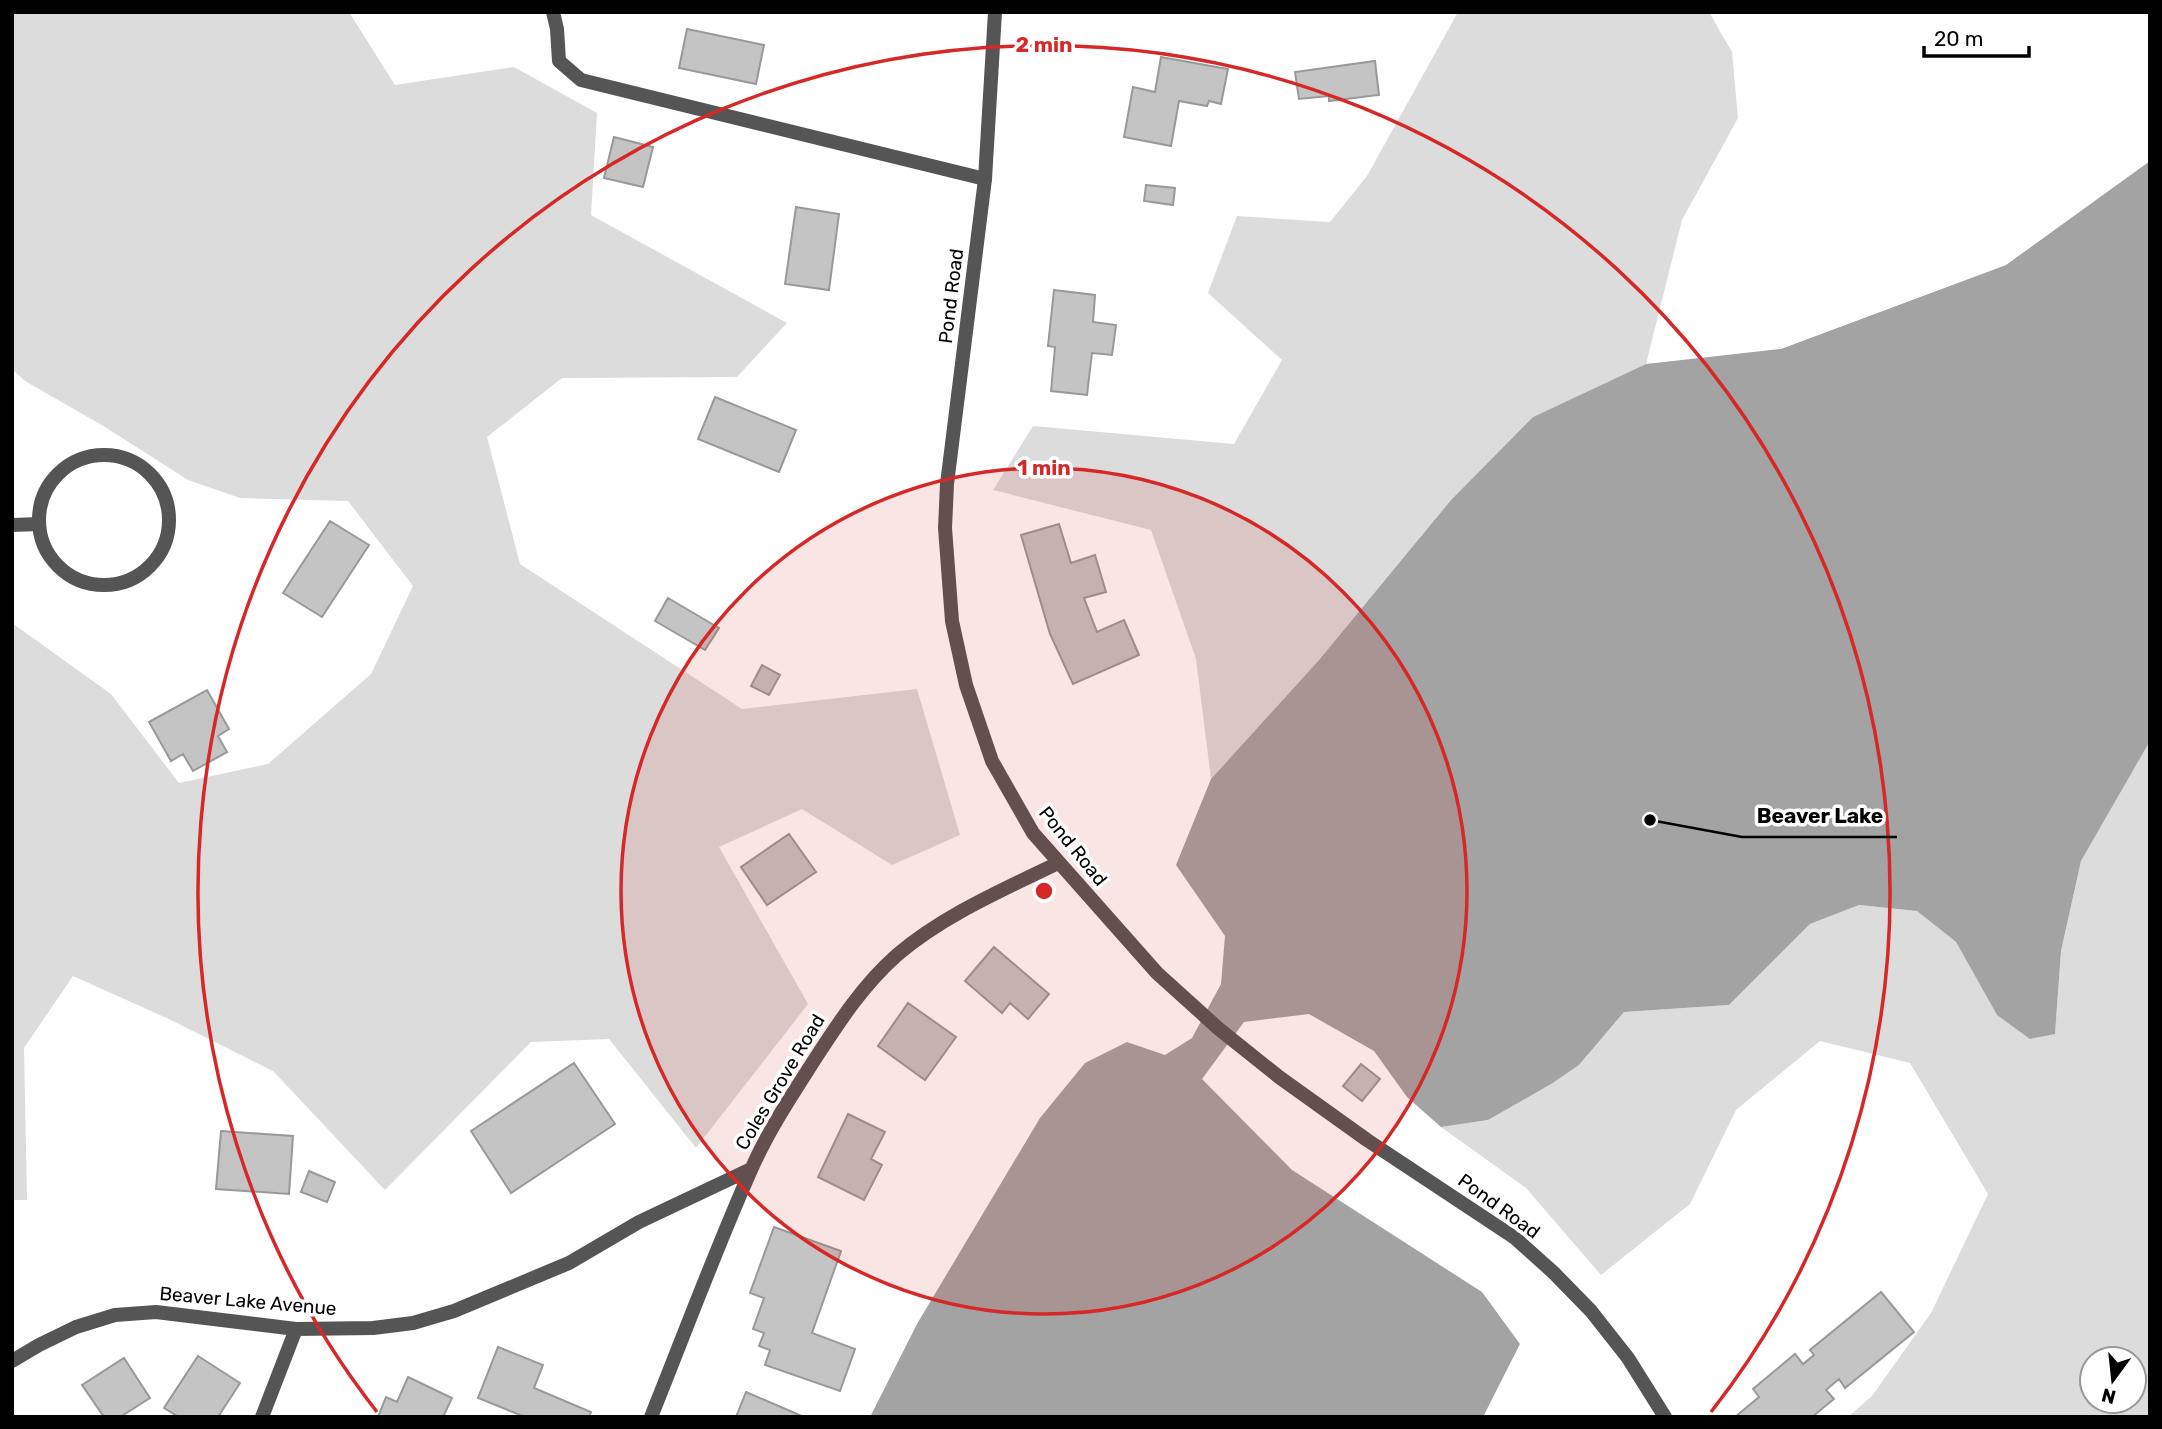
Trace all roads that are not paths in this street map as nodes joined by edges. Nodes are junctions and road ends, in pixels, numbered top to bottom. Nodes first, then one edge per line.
1 (553, 12) edge
2 (995, 12) edge
3 (985, 179) junction
4 (39, 524) junction
5 (12, 525) edge
6 (1058, 863) junction
7 (751, 1169) junction
8 (296, 1329) junction
9 (12, 1361) edge
10 (262, 1417) edge
11 (651, 1417) edge
12 (1665, 1417) edge

1 - 3 street
2 - 3 street, Pond Road
3 - 6 street, Pond Road
4 - 4 street
4 - 5 street
6 - 7 street, Coles Grove Road
6 - 12 street, Pond Road
7 - 8 street, Beaver Lake Avenue
7 - 11 street, Coles Grove Road
8 - 9 street, Beaver Lake Avenue
8 - 10 street

